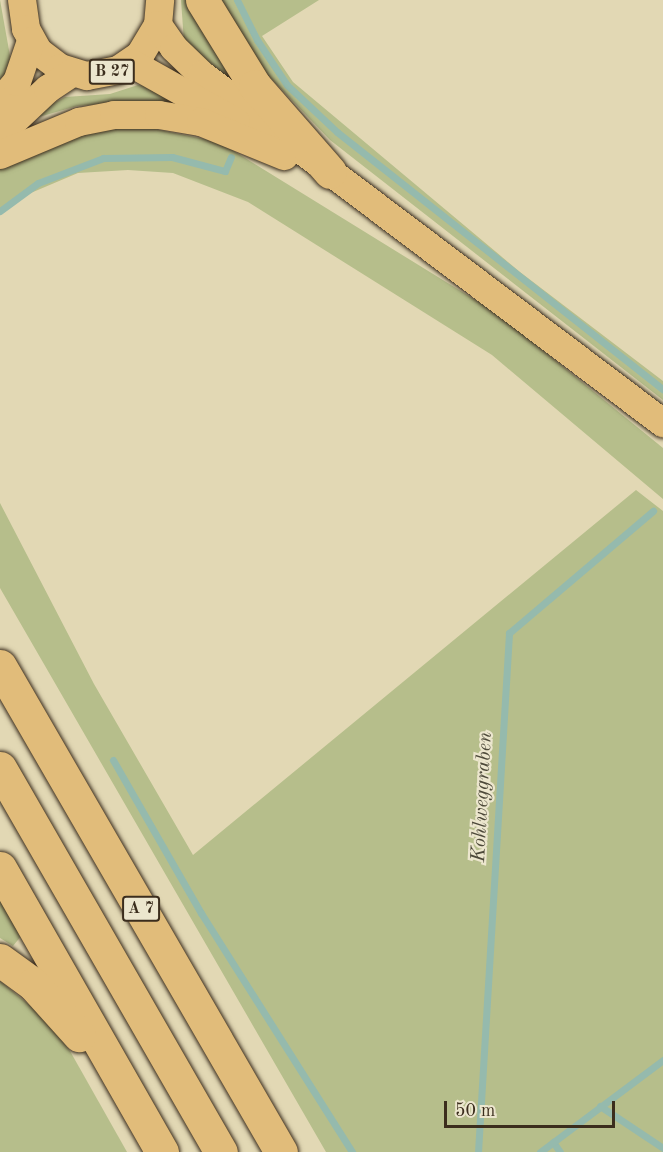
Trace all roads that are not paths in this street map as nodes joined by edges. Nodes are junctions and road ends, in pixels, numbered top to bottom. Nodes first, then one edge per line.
1 (22, 0) edge
2 (202, 0) edge
3 (159, 13) edge
4 (31, 41) junction
5 (131, 63) junction
6 (72, 73) junction
7 (0, 102) edge
8 (0, 134) edge
9 (0, 155) edge
10 (284, 156) junction
11 (330, 172) junction
12 (439, 257) junction
13 (663, 423) edge
14 (0, 666) edge
15 (0, 768) edge
16 (0, 868) edge
17 (0, 960) edge
18 (135, 1108) junction
19 (162, 1152) edge
20 (221, 1152) edge
21 (281, 1152) edge

1 - 4 main road, B 27
2 - 11 highway
3 - 5 main road, B 27
3 - 11 main road
4 - 6 main road, B 27
4 - 7 main road
5 - 6 main road, B 27
5 - 10 main road
6 - 8 main road, B 27
9 - 10 main road
10 - 12 main road
11 - 12 main road
12 - 13 main road
14 - 21 highway, A 7
15 - 20 highway
16 - 18 highway
17 - 18 highway
18 - 19 highway

